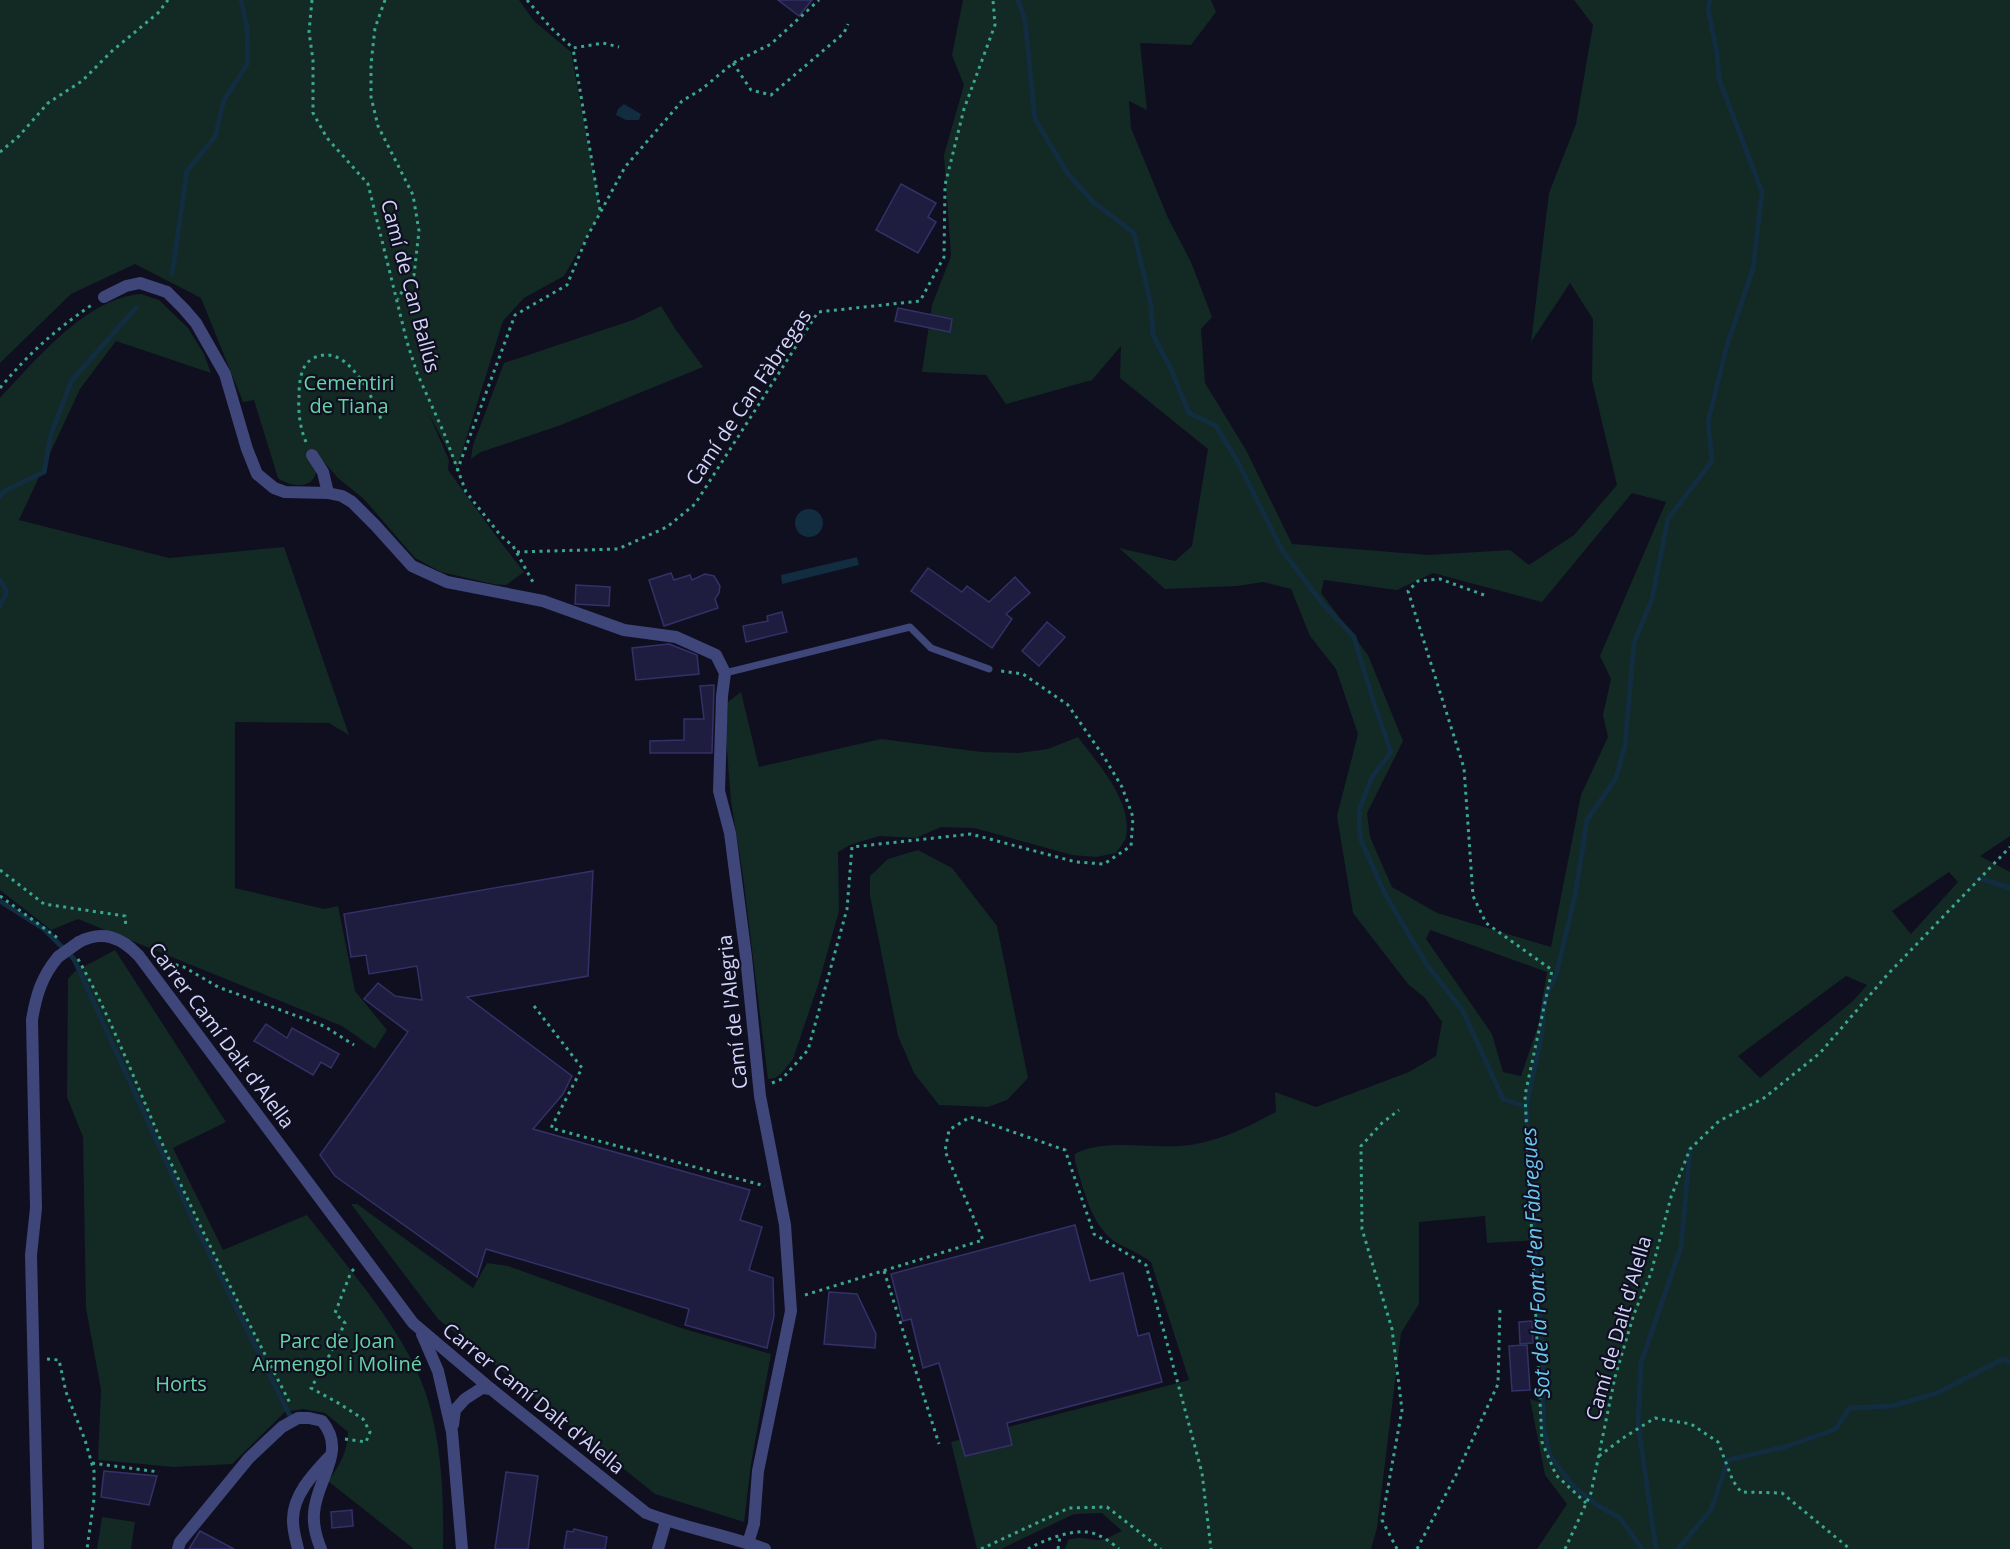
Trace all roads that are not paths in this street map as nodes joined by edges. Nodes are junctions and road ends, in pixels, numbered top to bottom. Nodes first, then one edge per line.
1 (104, 297) road end
2 (312, 455) road end
3 (328, 493) junction
4 (989, 669) road end
5 (725, 673) junction
6 (420, 1330) junction
7 (491, 1389) junction
8 (452, 1432) junction
9 (332, 1454) junction
10 (666, 1521) junction
11 (748, 1543) junction
12 (38, 1549) edge
13 (178, 1549) edge
14 (298, 1549) edge
15 (321, 1549) edge
16 (462, 1549) edge
17 (658, 1549) edge
18 (765, 1549) edge

1 - 3 street
2 - 3 street
3 - 5 street
4 - 5 lane
5 - 11 street, Camí de l'Alegria
6 - 7 street, Carrer Camí Dalt d'Alella
6 - 8 street
6 - 12 street, Carrer Camí Dalt d'Alella, bridge
7 - 8 street
7 - 10 street, Carrer Camí Dalt d'Alella
8 - 16 street
9 - 13 street
9 - 14 street
9 - 15 street
10 - 11 street, Carrer Camí Dalt d'Alella
10 - 17 street
11 - 18 street, Carrer Camí Dalt d'Alella

